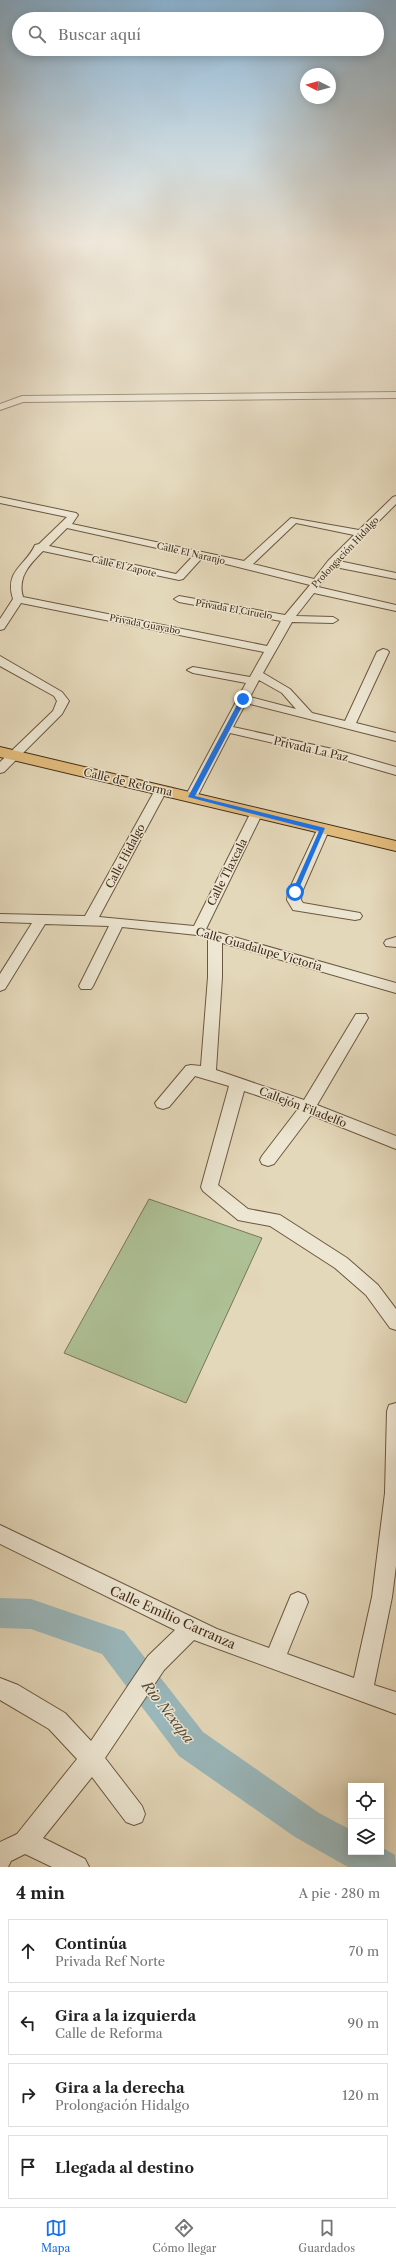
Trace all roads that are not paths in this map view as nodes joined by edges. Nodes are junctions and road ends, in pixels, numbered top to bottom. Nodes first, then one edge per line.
1 (396, 395) edge
2 (0, 407) edge
3 (396, 499) edge
4 (0, 500) edge
5 (68, 522) junction
6 (363, 534) junction
7 (39, 547) junction
8 (200, 555) junction
9 (332, 563) junction
10 (246, 565) junction
11 (396, 576) edge
12 (313, 586) junction
13 (18, 599) junction
14 (179, 599) dead end
15 (396, 608) edge
16 (288, 619) junction
17 (333, 620) dead end
18 (0, 628) edge
19 (271, 650) junction
20 (383, 652) dead end
21 (0, 660) edge
22 (193, 670) dead end
23 (255, 678) junction
24 (243, 699) junction
25 (308, 715) junction
26 (349, 726) junction
27 (226, 729) junction
28 (396, 737) edge
29 (8, 754) edge
30 (0, 769) edge
31 (396, 771) edge
32 (160, 790) junction
33 (191, 797) junction
34 (256, 814) junction
35 (323, 830) junction
36 (396, 846) edge
37 (355, 916) dead end
38 (0, 918) edge
39 (41, 920) junction
40 (89, 922) junction
41 (118, 922) junction
42 (198, 931) junction
43 (215, 936) junction
44 (0, 986) edge
45 (86, 986) dead end
46 (396, 988) edge
47 (361, 1018) dead end
48 (208, 1073) junction
49 (238, 1083) junction
50 (163, 1102) dead end
51 (308, 1107) junction
52 (396, 1143) edge
53 (268, 1160) dead end
54 (396, 1323) edge
55 (396, 1411) edge
56 (0, 1534) edge
57 (298, 1602) dead end
58 (190, 1628) junction
59 (274, 1660) junction
60 (0, 1689) edge
61 (362, 1692) junction
62 (396, 1703) edge
63 (92, 1759) junction
64 (134, 1814) dead end
65 (25, 1842) junction
66 (0, 1859) edge
67 (77, 1867) edge

1 - 2 street
3 - 6 street, Prolongación Hidalgo
4 - 5 street, Calle El Naranjo
5 - 7 street
5 - 8 street, Calle El Naranjo
6 - 9 street, Prolongación Hidalgo
6 - 10 street
7 - 8 street, Calle El Zapote
7 - 13 street
8 - 10 street, Calle El Naranjo
9 - 11 street
9 - 12 street, Prolongación Hidalgo
10 - 12 street, Calle El Naranjo
12 - 15 street, Calle El Naranjo
12 - 16 street, Prolongación Hidalgo
13 - 18 street
13 - 19 street, Privada Guayabo
14 - 16 street, Privada El Ciruelo
16 - 17 street, Privada El Ciruelo
16 - 19 street, Prolongación Hidalgo
19 - 23 street, Prolongación Hidalgo
20 - 26 street
21 - 29 street
22 - 23 street
23 - 24 street, Prolongación Hidalgo
23 - 25 street
24 - 25 street
24 - 27 street, Prolongación Hidalgo
25 - 26 street
26 - 28 street
27 - 31 street, Privada La Paz
27 - 33 street, Prolongación Hidalgo
29 - 30 street
29 - 32 main road, Calle de Reforma
32 - 33 main road, Calle de Reforma
32 - 40 street, Calle Hidalgo
33 - 34 main road, Calle de Reforma
34 - 35 main road, Calle de Reforma
34 - 42 street, Calle Tlaxcala
35 - 36 main road, Calle de Reforma
35 - 37 street
38 - 39 street, Calle Guadalupe Victoria
39 - 40 street, Calle Guadalupe Victoria
39 - 44 street
40 - 41 street, Calle Guadalupe Victoria
41 - 42 street, Calle Guadalupe Victoria
41 - 45 street
42 - 43 street, Calle Guadalupe Victoria
43 - 46 street, Calle Guadalupe Victoria
43 - 48 street
47 - 51 street
48 - 49 street, Callejón Filadelfo
48 - 50 street, Callejón Filadelfo
49 - 51 street, Callejón Filadelfo
49 - 54 street
51 - 52 street, Callejón Filadelfo
51 - 53 street
55 - 61 street
56 - 58 street, Calle Emilio Carranza
57 - 59 street
58 - 59 street, Calle Emilio Carranza
58 - 63 street
59 - 61 street, Calle Emilio Carranza
60 - 63 street
61 - 62 street, Calle Emilio Carranza
63 - 64 street
63 - 65 street
65 - 66 street
65 - 67 street

